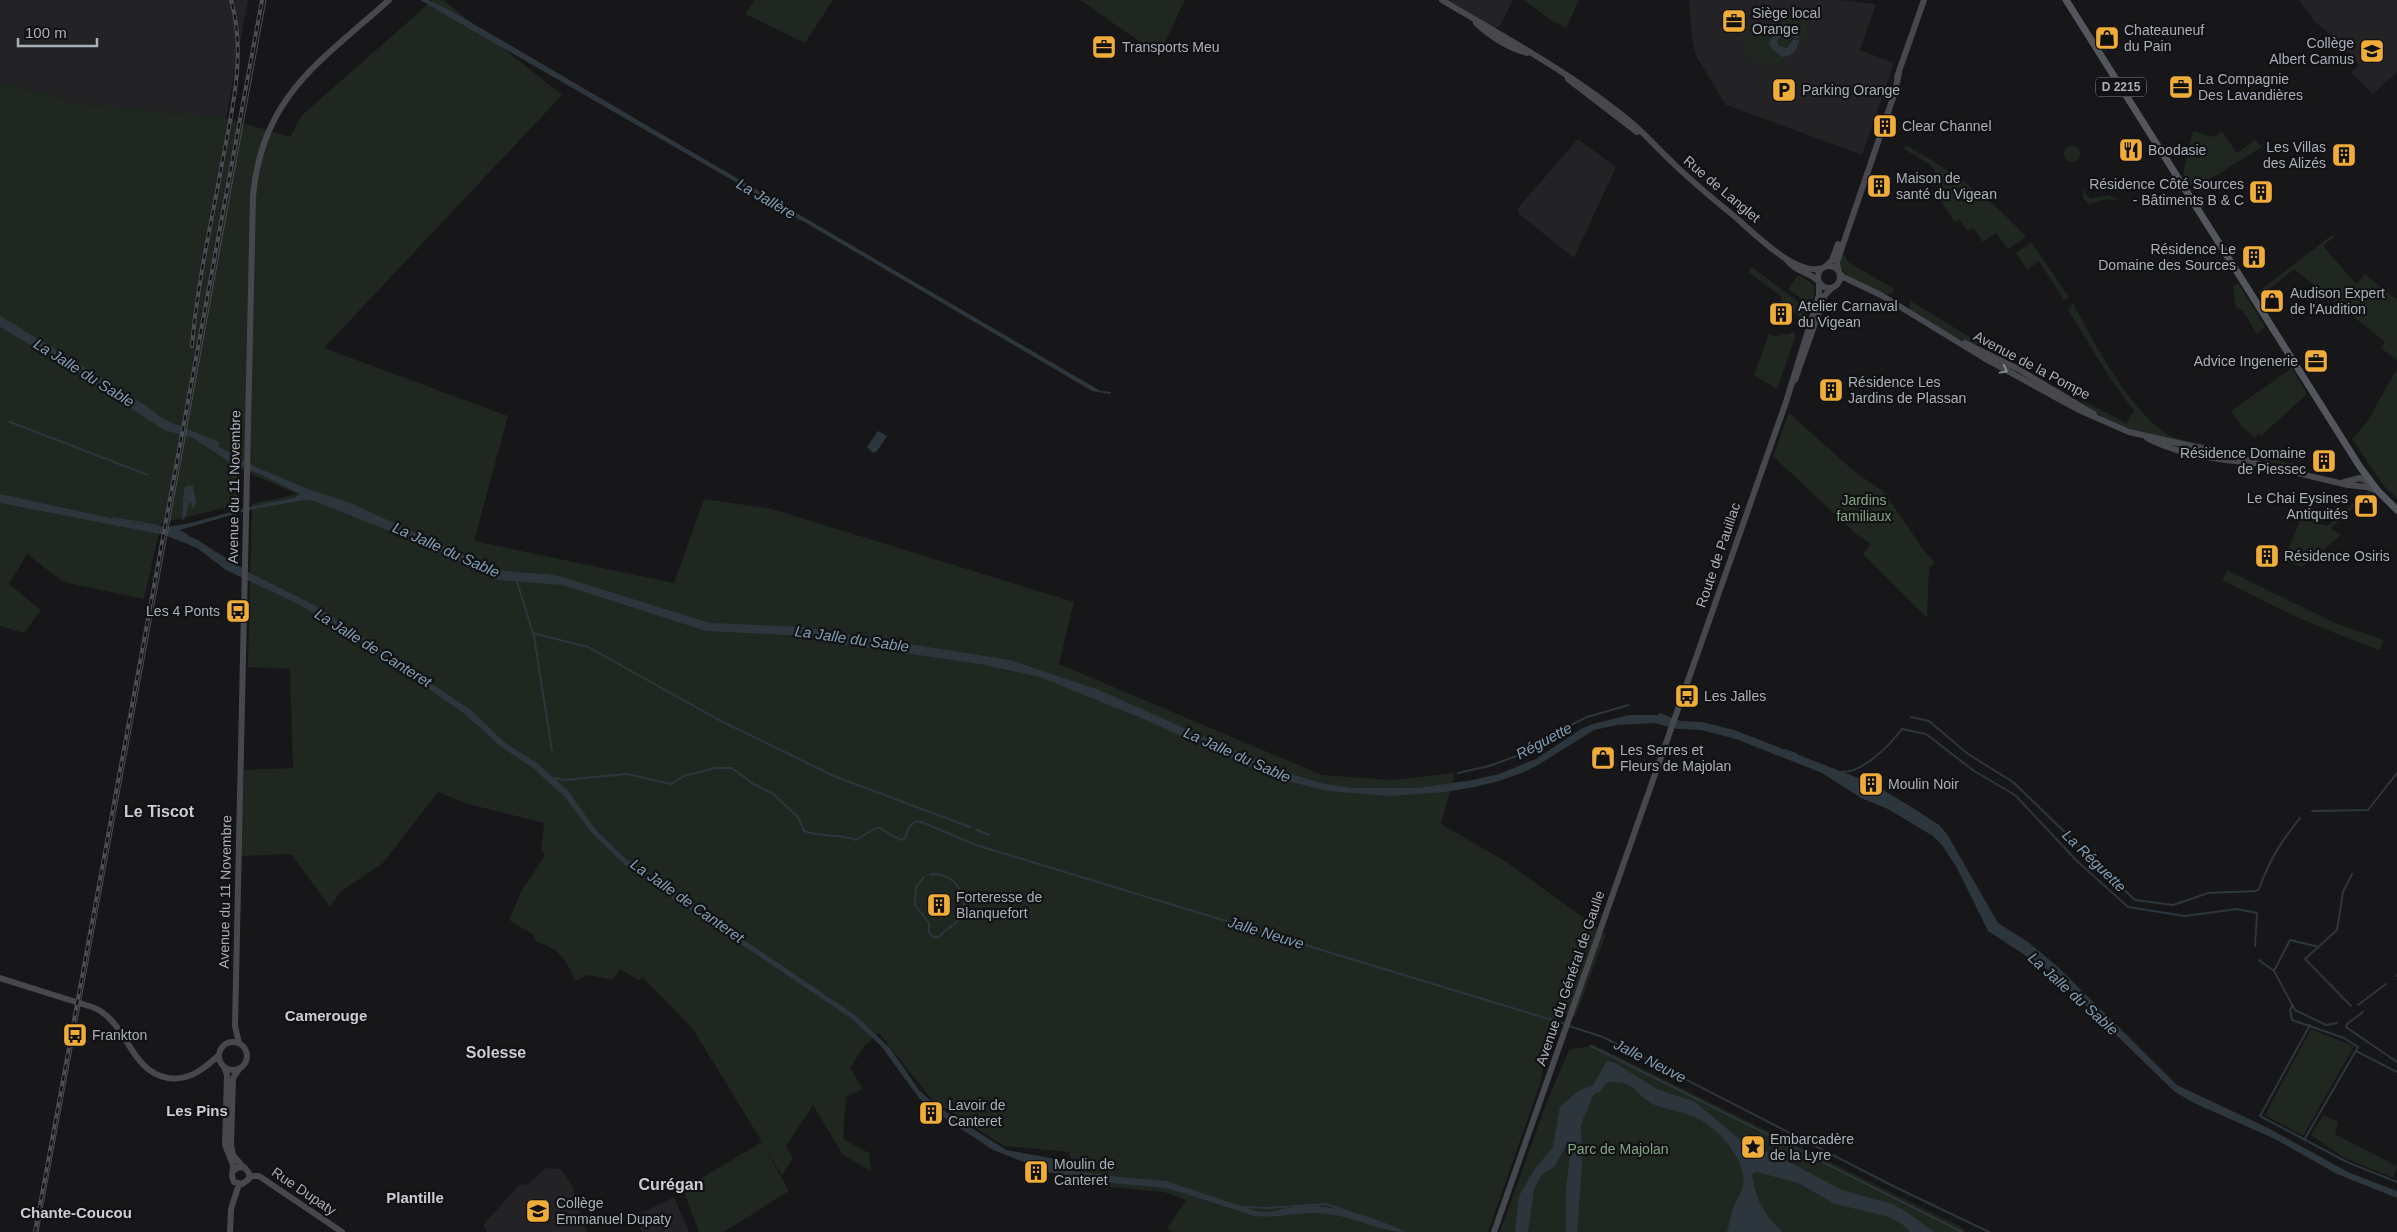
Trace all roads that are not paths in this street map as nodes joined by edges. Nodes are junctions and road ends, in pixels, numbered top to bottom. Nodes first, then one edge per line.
1 (389, 0) edge
2 (1442, 0) edge
3 (1924, 0) edge
4 (2066, 0) edge
5 (1899, 73) junction
6 (1785, 258) junction
7 (1824, 267) junction
8 (1838, 272) junction
9 (1819, 282) junction
10 (1855, 284) junction
11 (1834, 286) junction
12 (1792, 385) junction
13 (2360, 467) junction
14 (2360, 478) junction
15 (2340, 482) junction
16 (2371, 482) junction
17 (2378, 491) junction
18 (2397, 510) edge
19 (1669, 733) joint
20 (0, 978) edge
21 (235, 1026) junction
22 (228, 1042) junction
23 (239, 1043) junction
24 (219, 1055) junction
25 (223, 1065) junction
26 (204, 1068) junction
27 (240, 1068) junction
28 (244, 1167) junction
29 (233, 1171) junction
30 (250, 1176) junction
31 (239, 1184) junction
32 (230, 1232) edge
33 (342, 1232) edge
34 (1494, 1232) edge

1 - 21 main road, Avenue du 11 Novembre
2 - 6 main road, Rue de Langlet
3 - 5 main road
4 - 13 main road, D 2215
5 - 7 main road
5 - 8 main road
6 - 7 main road, Rue de Langlet
6 - 9 main road, Rue de Langlet
7 - 8 main road
7 - 9 main road
8 - 10 main road, Avenue de la Pompe
8 - 11 main road
9 - 11 main road
9 - 12 main road, Route de Pauillac
10 - 11 main road, Avenue de la Pompe
10 - 15 main road, Avenue de la Pompe
11 - 12 main road, Route de Pauillac
12 - 19 main road, Route de Pauillac
13 - 14 main road
13 - 16 main road, D 2215
14 - 15 main road, Avenue de la Pompe
14 - 16 main road
15 - 17 main road, Avenue de la Pompe
16 - 17 main road, D 2215
17 - 18 main road, D 2215
19 - 34 main road, Avenue du Général de Gaulle
20 - 26 main road
21 - 22 main road, Avenue du 11 Novembre
21 - 23 main road, Avenue du 11 Novembre
22 - 23 main road
22 - 24 main road
23 - 27 main road
24 - 25 main road
24 - 26 main road
25 - 26 main road
25 - 27 main road
25 - 29 main road
27 - 28 main road
28 - 29 main road
28 - 30 main road
29 - 31 main road
30 - 31 main road
30 - 33 main road, Rue Dupaty
31 - 32 main road

